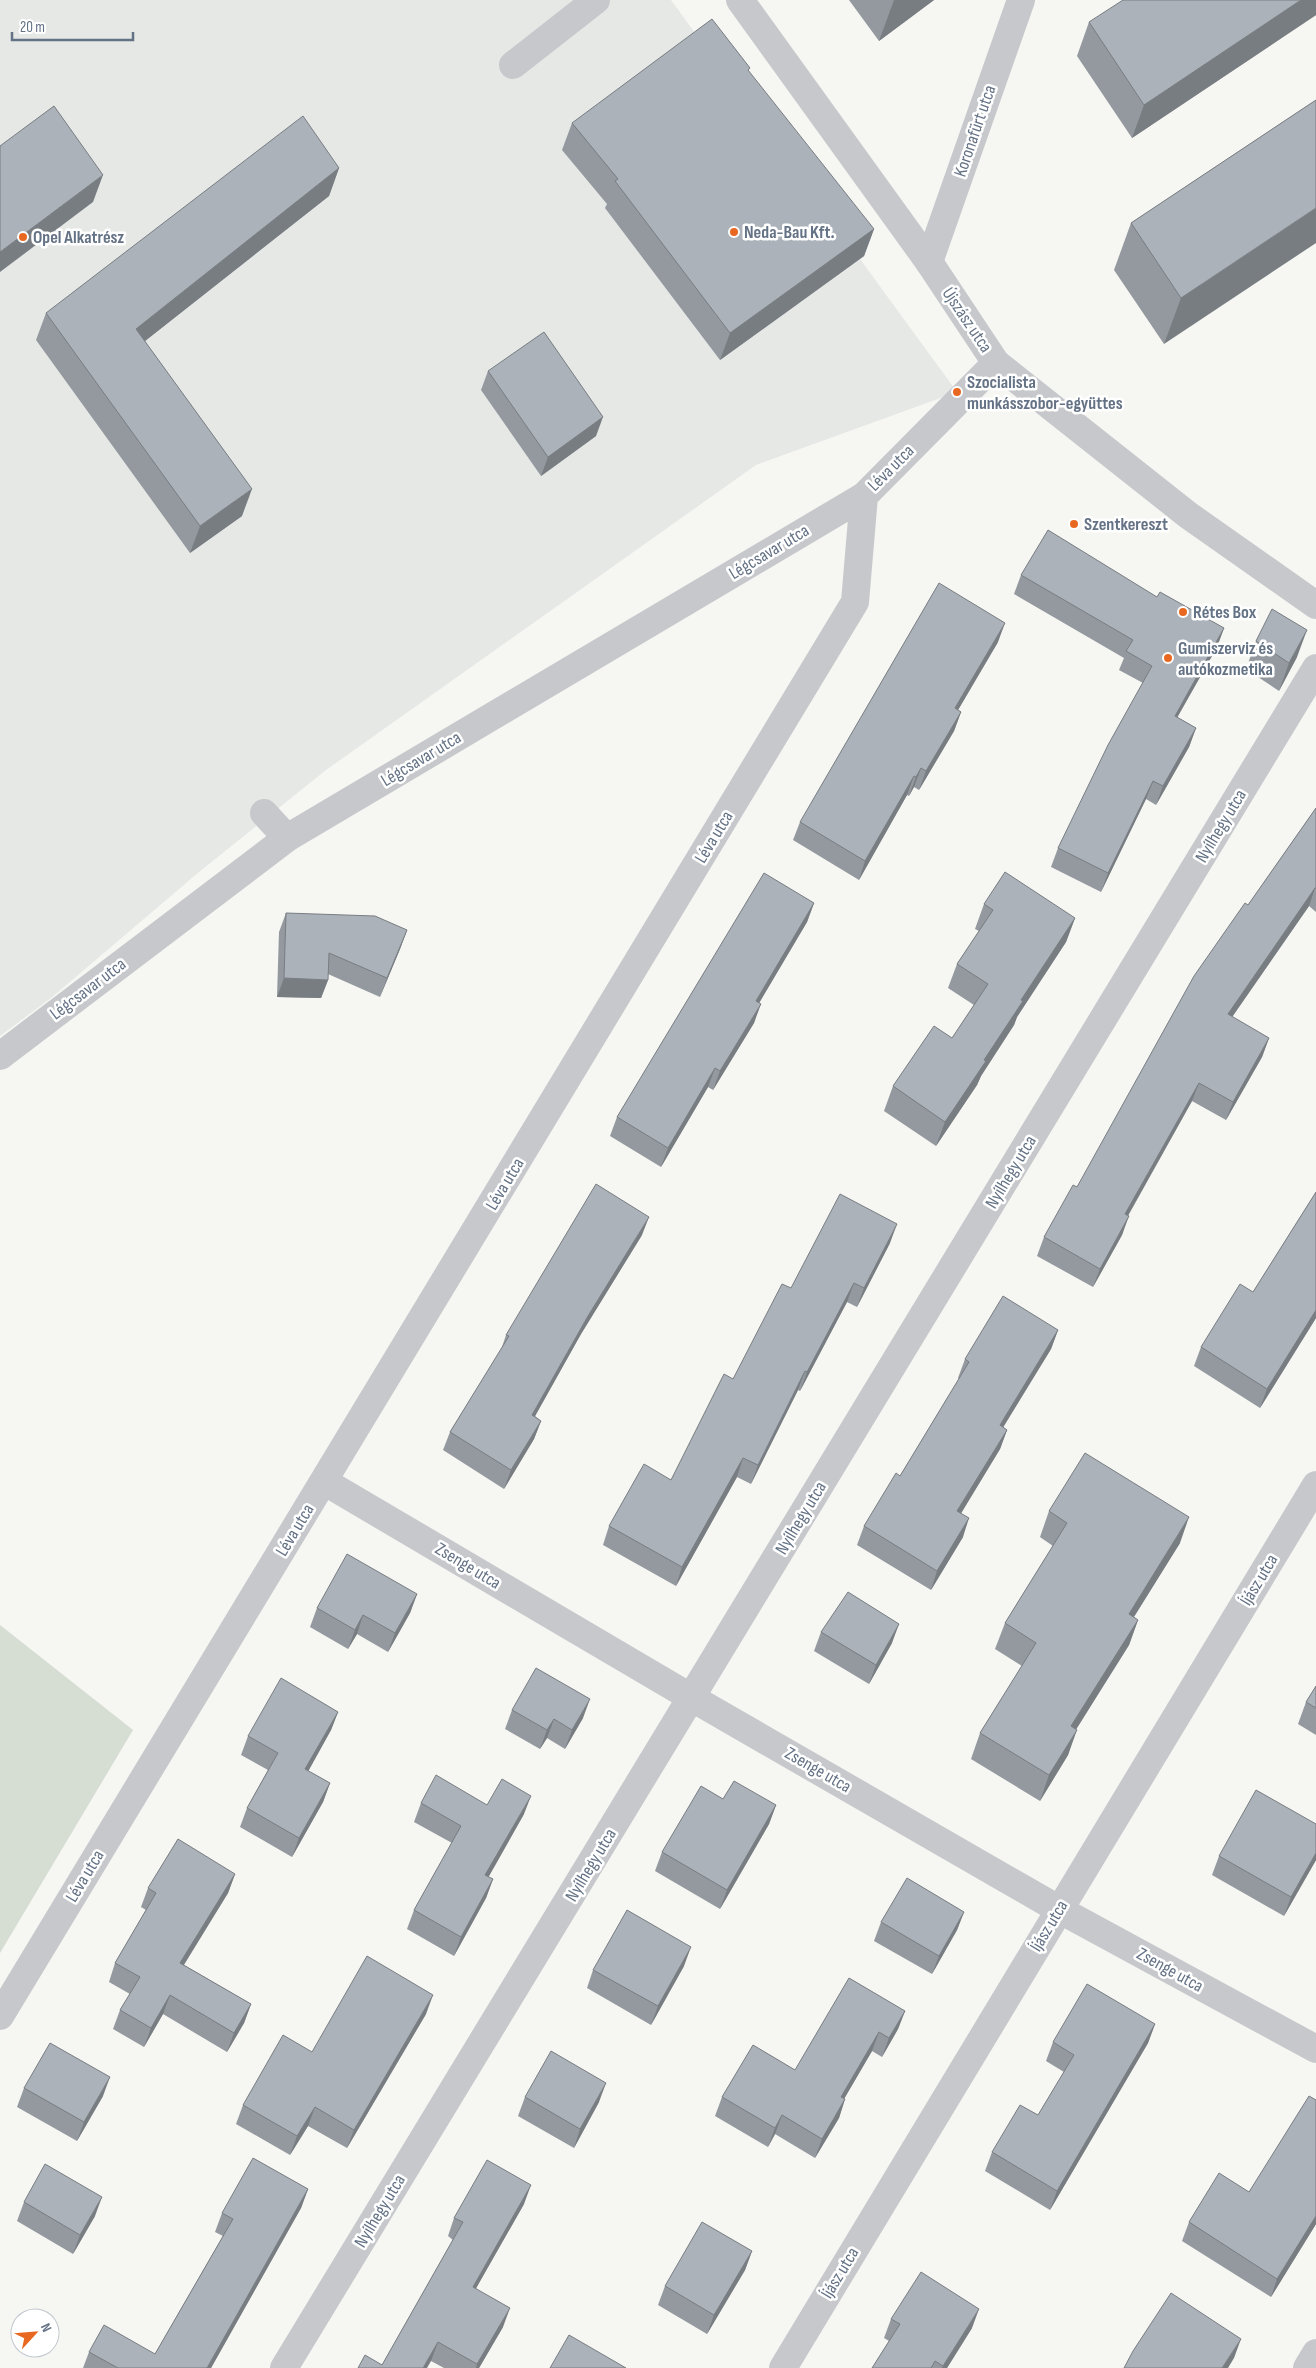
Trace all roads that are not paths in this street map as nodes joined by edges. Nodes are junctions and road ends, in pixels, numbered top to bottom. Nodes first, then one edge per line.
1 (596, 0) edge
2 (740, 0) edge
3 (1021, 0) edge
4 (513, 65) dead end
5 (929, 262) junction
6 (996, 363) junction
7 (864, 496) junction
8 (1316, 605) edge
9 (1316, 668) edge
10 (264, 813) dead end
11 (287, 838) junction
12 (0, 1056) edge
13 (325, 1482) junction
14 (1316, 1485) edge
15 (692, 1698) junction
16 (1060, 1910) junction
17 (0, 2016) edge
18 (1316, 2049) edge
19 (1316, 2353) edge
20 (284, 2368) edge
21 (783, 2368) edge
22 (1307, 2368) edge

1 - 4 street
2 - 5 street, Újszász utca
3 - 5 street, Koronafürt utca
5 - 6 street, Újszász utca
6 - 7 street, Léva utca
6 - 8 street, Újszász utca
7 - 11 street, Légcsavar utca
7 - 13 street, Léva utca
9 - 15 street, Nyílhegy utca
10 - 11 street
11 - 12 street, Légcsavar utca
13 - 15 street, Zsenge utca
13 - 17 street, Léva utca
14 - 16 street, Íjász utca
15 - 16 street, Zsenge utca
15 - 20 street, Nyílhegy utca
16 - 18 street, Zsenge utca
16 - 21 street, Íjász utca
19 - 22 street

